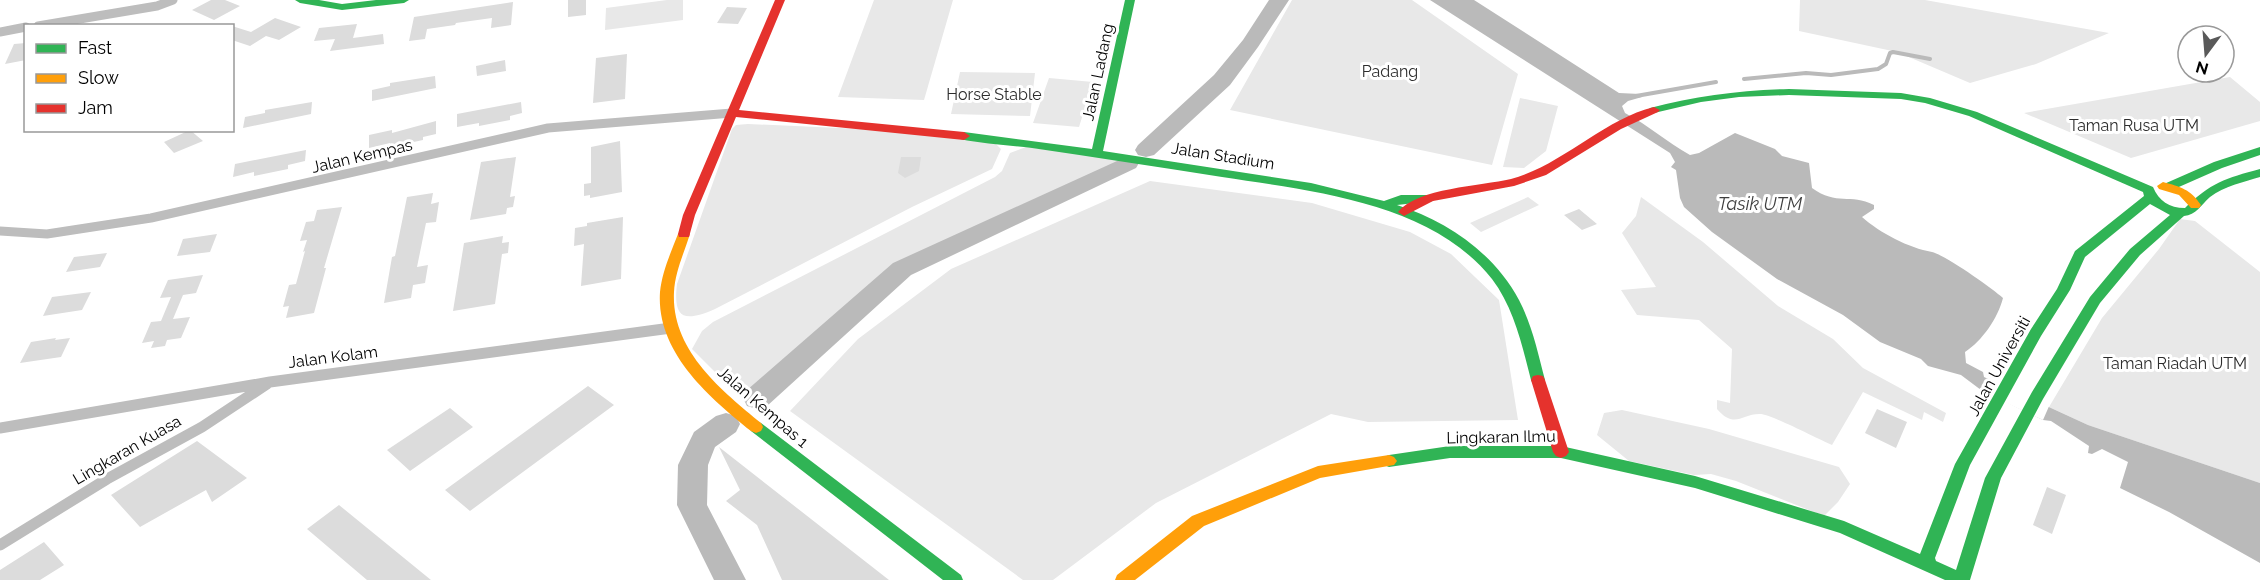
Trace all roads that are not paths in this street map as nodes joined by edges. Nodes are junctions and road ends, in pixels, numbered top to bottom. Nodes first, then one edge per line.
1 (173, 0) edge
2 (300, 0) edge
3 (404, 0) edge
4 (780, 0) edge
5 (1130, 0) edge
6 (50, 24) edge
7 (24, 27) edge
8 (0, 32) edge
9 (732, 113) junction
10 (2260, 151) edge
11 (1097, 152) junction
12 (2260, 172) edge
13 (2168, 187) junction
14 (2149, 193) junction
15 (1430, 198) junction
16 (2195, 205) junction
17 (1382, 206) junction
18 (1404, 212) junction
19 (2181, 212) junction
20 (0, 231) edge
21 (671, 328) junction
22 (270, 382) junction
23 (0, 428) edge
24 (1561, 452) junction
25 (0, 545) edge
26 (1929, 566) junction
27 (955, 580) edge
28 (1123, 580) edge
29 (1934, 580) edge
30 (1961, 580) edge

1 - 6 street
2 - 3 street
4 - 9 street, Jalan Kempas 1
5 - 11 street, Jalan Ladang
7 - 8 street
9 - 11 street, Jalan Stadium
9 - 20 street, Jalan Kempas
9 - 21 street, Jalan Kempas 1
10 - 13 street
11 - 17 street, Jalan Stadium
12 - 16 street
13 - 14 street
13 - 16 street
14 - 15 street
14 - 19 street
14 - 26 street, Jalan Universiti
15 - 17 street
15 - 18 street
16 - 19 street
17 - 18 street, Jalan Stadium
18 - 24 street, Jalan Stadium
19 - 30 street
21 - 22 street, Jalan Kolam
21 - 27 street, Jalan Kempas 1
22 - 23 street, Jalan Kolam
22 - 25 street, Lingkaran Kuasa
24 - 26 street, Lingkaran Ilmu
24 - 28 street, Lingkaran Ilmu
26 - 29 street
26 - 30 street, Lingkaran Ilmu

